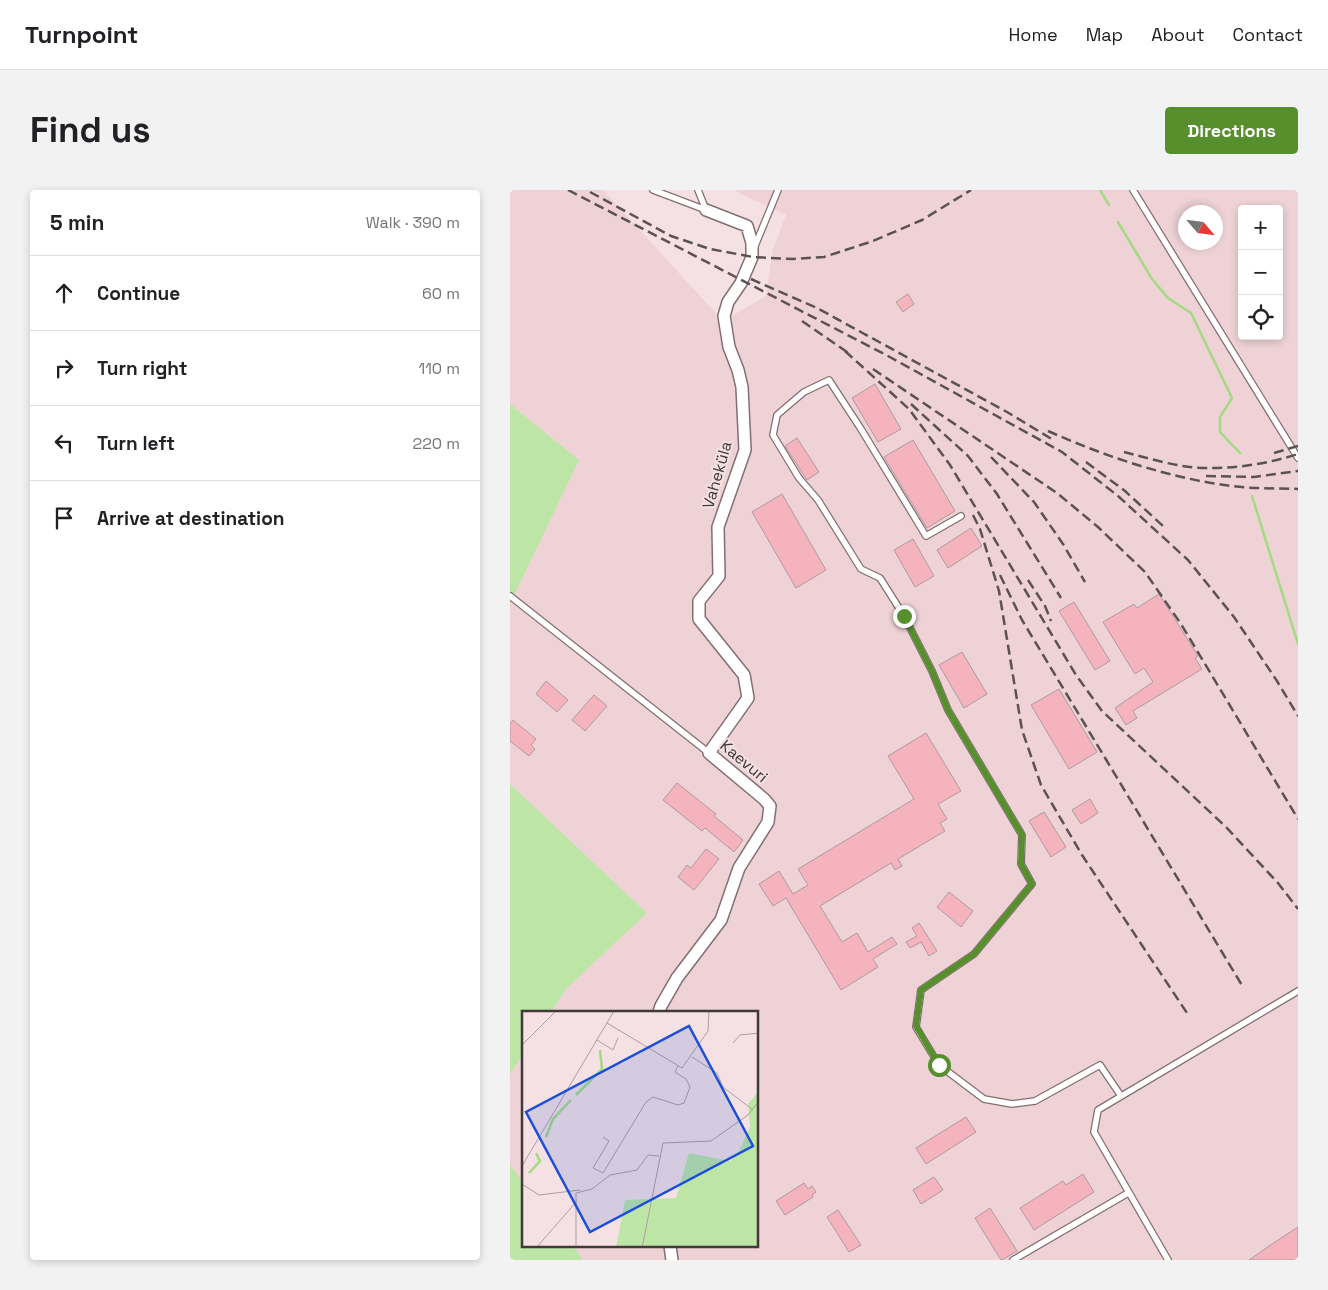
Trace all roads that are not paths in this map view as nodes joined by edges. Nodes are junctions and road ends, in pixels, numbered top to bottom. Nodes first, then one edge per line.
1 (653, 190) edge
2 (698, 190) edge
3 (778, 190) edge
4 (1133, 190) edge
5 (706, 210) junction
6 (752, 253) junction
7 (1298, 458) edge
8 (962, 516) dead end
9 (510, 596) edge
10 (709, 753) junction
11 (1298, 991) edge
12 (659, 1011) edge
13 (1121, 1096) junction
14 (1128, 1193) junction
15 (1013, 1260) edge
16 (1168, 1260) edge

1 - 5 lane
2 - 5 lane
3 - 6 lane
4 - 7 lane
5 - 6 street, Vaheküla
6 - 10 street, Vaheküla
8 - 13 lane
9 - 10 lane, Kaevuri
10 - 12 street, Kaevuri
11 - 13 lane
13 - 14 lane
14 - 15 lane
14 - 16 lane

